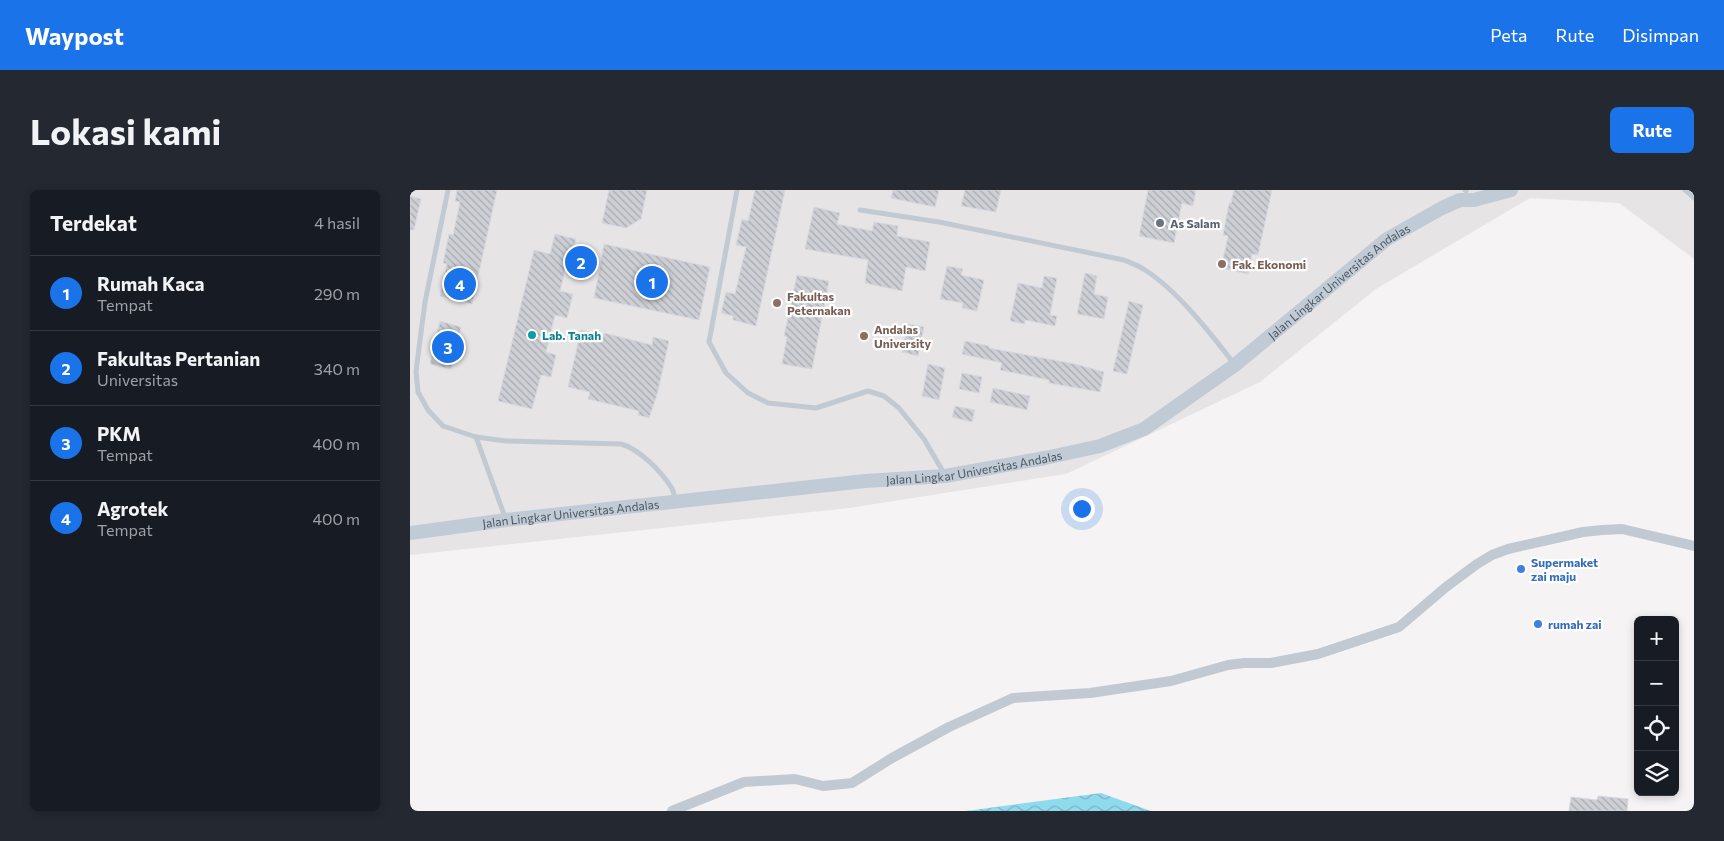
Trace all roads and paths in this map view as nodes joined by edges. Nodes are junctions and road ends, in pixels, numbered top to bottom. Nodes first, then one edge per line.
1 (448, 190) edge
2 (737, 190) edge
3 (1511, 190) edge
4 (1685, 190) edge
5 (1465, 193) edge
6 (1694, 198) edge
7 (860, 210) dead end
8 (1235, 365) junction
9 (476, 436) junction
10 (945, 476) junction
11 (676, 502) junction
12 (506, 520) junction
13 (410, 533) edge
14 (1694, 546) edge
15 (672, 811) edge

1 - 9 lane
2 - 10 lane
3 - 5 street, Jalan Lingkar Universitas Andalas
4 - 6 lane
5 - 8 street, Jalan Lingkar Universitas Andalas
7 - 8 lane
8 - 10 street, Jalan Lingkar Universitas Andalas
9 - 11 lane
9 - 12 lane
10 - 11 street, Jalan Lingkar Universitas Andalas
11 - 12 street, Jalan Lingkar Universitas Andalas
12 - 13 street, Jalan Lingkar Universitas Andalas
14 - 15 street

